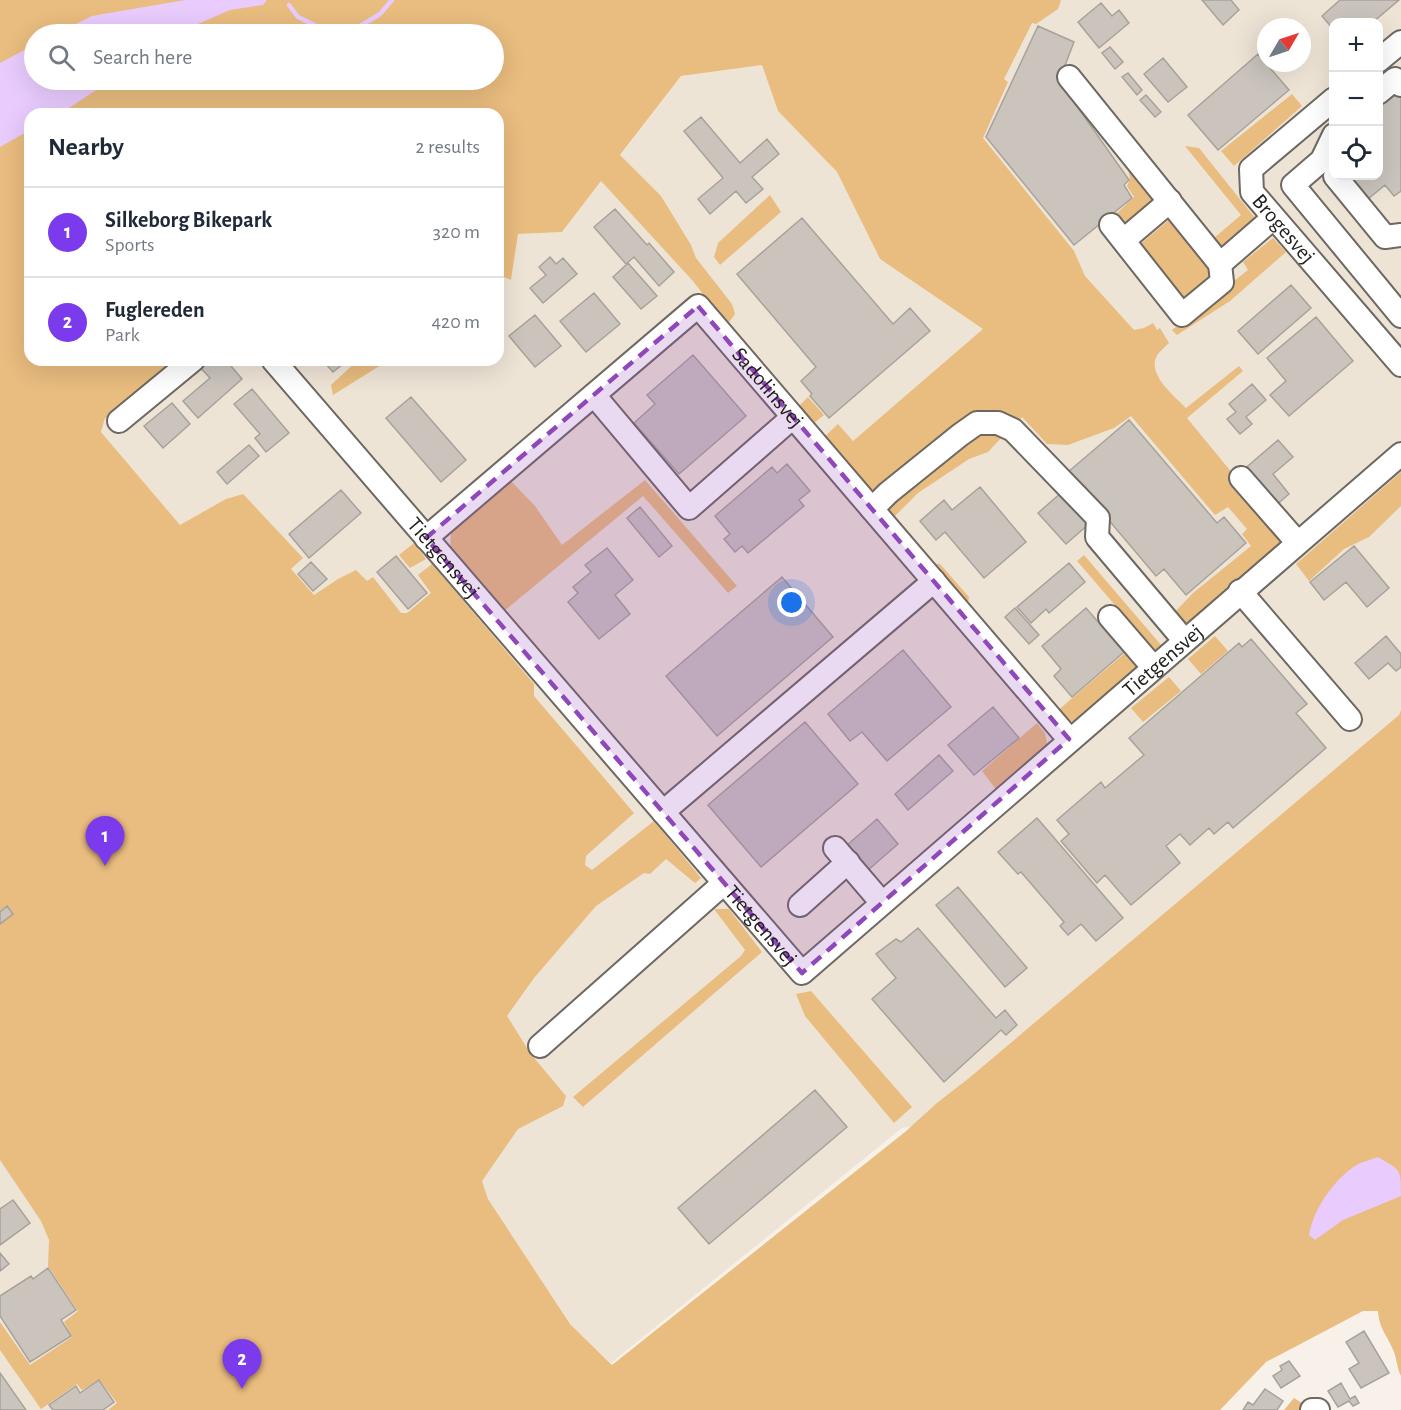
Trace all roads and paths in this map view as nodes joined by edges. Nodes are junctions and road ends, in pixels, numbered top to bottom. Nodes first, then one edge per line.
1 (1401, 42) edge
2 (1383, 57) edge
3 (1069, 77) dead end
4 (1401, 85) edge
5 (1383, 89) edge
6 (1329, 103) edge
7 (1329, 170) edge
8 (1338, 180) edge
9 (1170, 201) junction
10 (1273, 218) junction
11 (1401, 235) edge
12 (1220, 264) junction
13 (1401, 316) edge
14 (1401, 365) edge
15 (186, 366) edge
16 (278, 366) edge
17 (594, 395) junction
18 (793, 417) junction
19 (119, 421) dead end
20 (1401, 454) edge
21 (1241, 478) dead end
22 (872, 509) junction
23 (426, 538) junction
24 (1298, 542) junction
25 (934, 581) junction
26 (1240, 591) junction
27 (1110, 617) dead end
28 (1184, 640) junction
29 (1153, 667) junction
30 (1350, 719) dead end
31 (1069, 739) junction
32 (663, 812) junction
33 (724, 883) junction
34 (882, 903) junction
35 (800, 905) dead end
36 (540, 1046) dead end
37 (1312, 1410) edge
38 (1318, 1410) edge

1 - 2 street
3 - 9 street
4 - 5 street
6 - 10 street, Brogesvej
7 - 13 street
8 - 11 street
9 - 12 street
9 - 12 street
10 - 12 street
10 - 14 street, Brogesvej
15 - 19 street
16 - 23 street, Tietgensvej
17 - 18 street, Sadolinsvej
17 - 18 street
17 - 23 street, Sadolinsvej
18 - 22 street, Sadolinsvej
20 - 24 street, Tietgensvej
21 - 24 street
22 - 25 street, Sadolinsvej
22 - 28 street
23 - 32 street, Tietgensvej
24 - 26 street, Tietgensvej
25 - 31 street, Sadolinsvej
25 - 32 street
26 - 28 street, Tietgensvej
26 - 30 street
27 - 29 street
28 - 29 street, Tietgensvej
29 - 31 street, Tietgensvej
31 - 34 street, Tietgensvej
32 - 33 street, Tietgensvej
33 - 34 street, Tietgensvej
33 - 36 street
34 - 35 street
37 - 38 street

